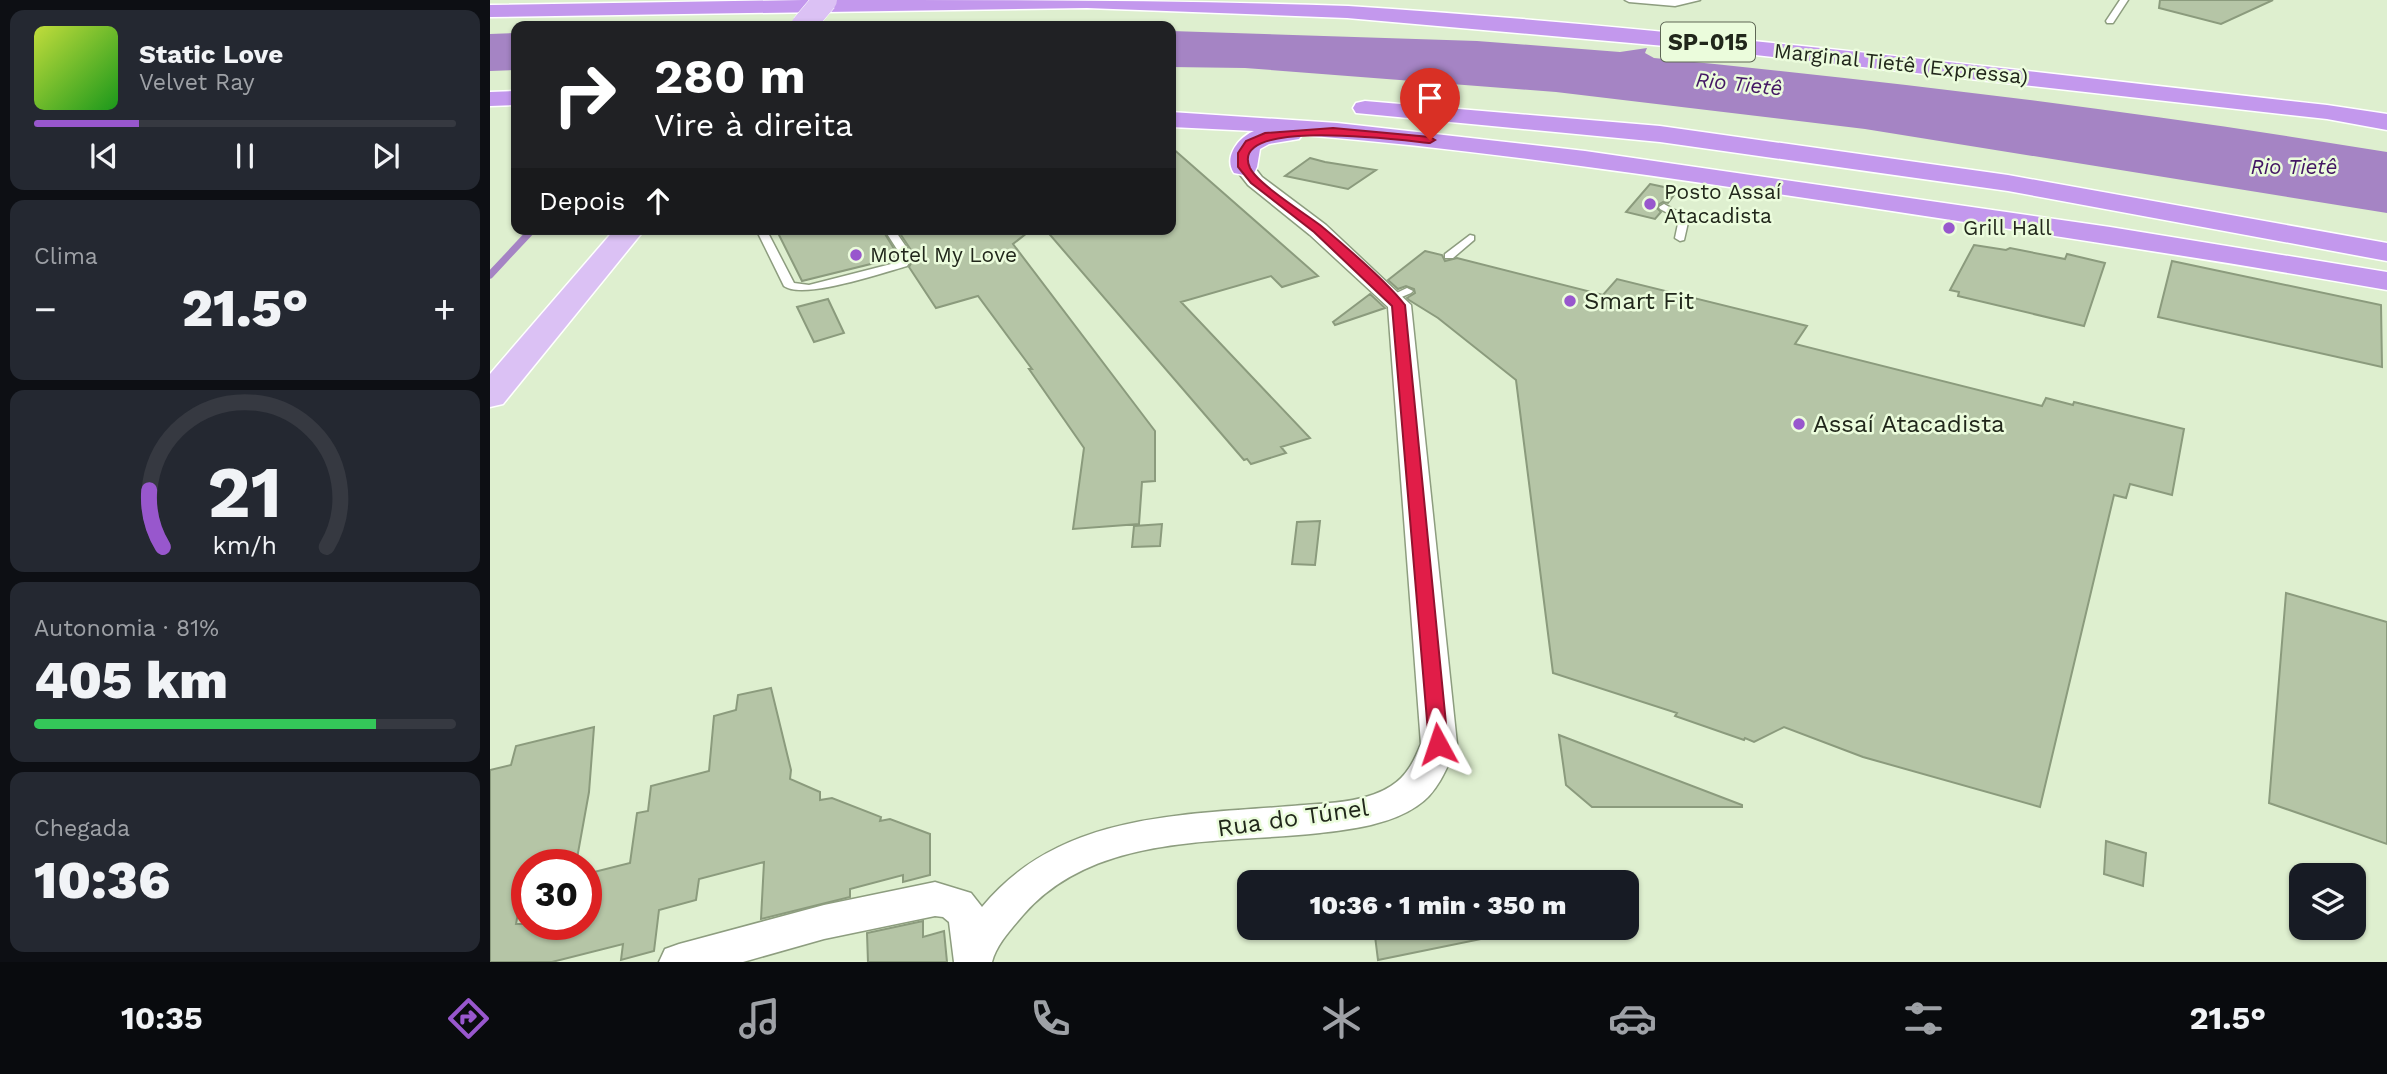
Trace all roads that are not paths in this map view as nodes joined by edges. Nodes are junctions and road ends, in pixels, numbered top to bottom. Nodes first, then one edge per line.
1 (825, 0) edge
2 (1629, 0) edge
3 (1696, 0) edge
4 (2124, 0) edge
5 (1078, 1) edge
6 (490, 10) edge
7 (807, 21) edge
8 (2110, 21) dead end
9 (490, 99) edge
10 (511, 99) edge
11 (1176, 108) edge
12 (1176, 108) edge
13 (1176, 108) edge
14 (1176, 109) edge
15 (490, 111) edge
16 (511, 111) edge
17 (511, 120) edge
18 (2387, 120) edge
19 (490, 121) edge
20 (1333, 131) junction
21 (1244, 167) junction
22 (1664, 207) dead end
23 (626, 235) edge
24 (764, 235) edge
25 (892, 235) edge
26 (1470, 238) dead end
27 (1680, 239) dead end
28 (2387, 252) edge
29 (1449, 256) dead end
30 (2387, 281) edge
31 (490, 396) edge
32 (973, 957) edge
33 (679, 962) edge

1 - 7 main road, bridge
2 - 3 lane
4 - 8 lane
5 - 6 highway, Marginal Tietê (Expressa) / SP-015
5 - 18 highway, Marginal Tietê (Expressa) / SP-015
9 - 10 highway
11 - 20 highway
12 - 28 highway
13 - 30 highway
14 - 21 highway
15 - 16 highway
17 - 19 highway
20 - 21 highway
20 - 30 highway
21 - 32 street, Rua do Túnel
22 - 27 lane
23 - 31 main road
24 - 25 lane
26 - 29 lane
32 - 33 street

